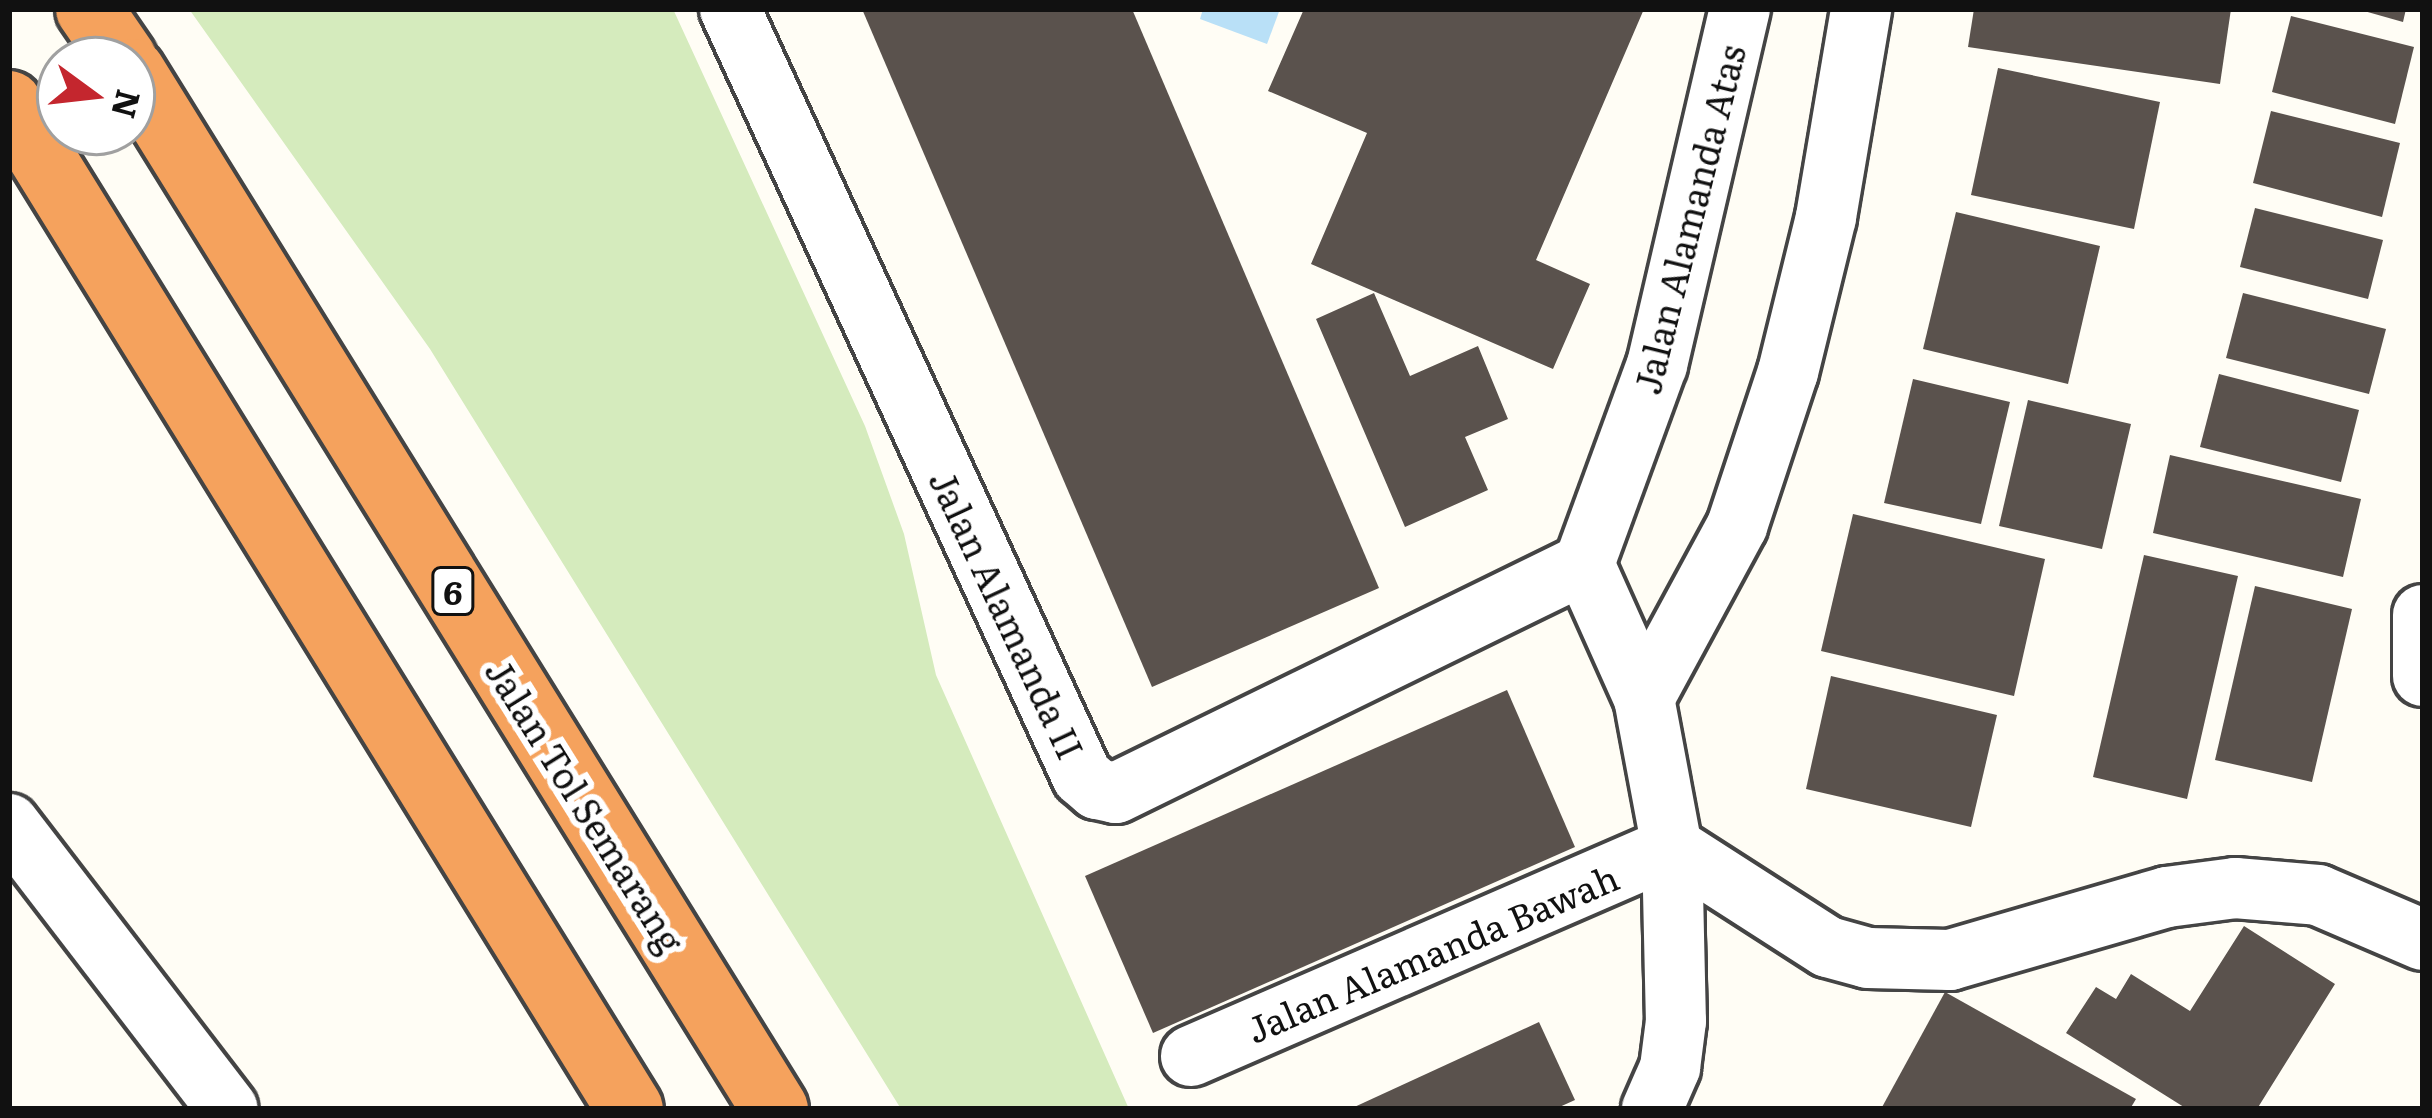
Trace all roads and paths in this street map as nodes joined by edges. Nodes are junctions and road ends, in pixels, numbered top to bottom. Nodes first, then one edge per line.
1 (89, 9) edge
2 (730, 9) edge
3 (1740, 9) edge
4 (1861, 9) edge
5 (108, 36) edge
6 (9, 104) edge
7 (156, 111) edge
8 (1584, 564) junction
9 (2423, 615) edge
10 (2423, 676) edge
11 (1644, 698) junction
12 (9, 824) edge
13 (1672, 847) junction
14 (2423, 940) edge
15 (1191, 1056) dead end
16 (228, 1109) edge
17 (630, 1109) edge
18 (776, 1109) edge
19 (1652, 1109) edge

1 - 5 highway
2 - 8 street, Jalan Alamanda II
3 - 8 street, Jalan Alamanda Atas
4 - 11 street
6 - 17 highway
7 - 18 highway, Jalan Tol Semarang / 6
8 - 11 street
9 - 10 street
11 - 13 street
12 - 16 street
13 - 14 street
13 - 15 street, Jalan Alamanda Bawah
13 - 19 street

